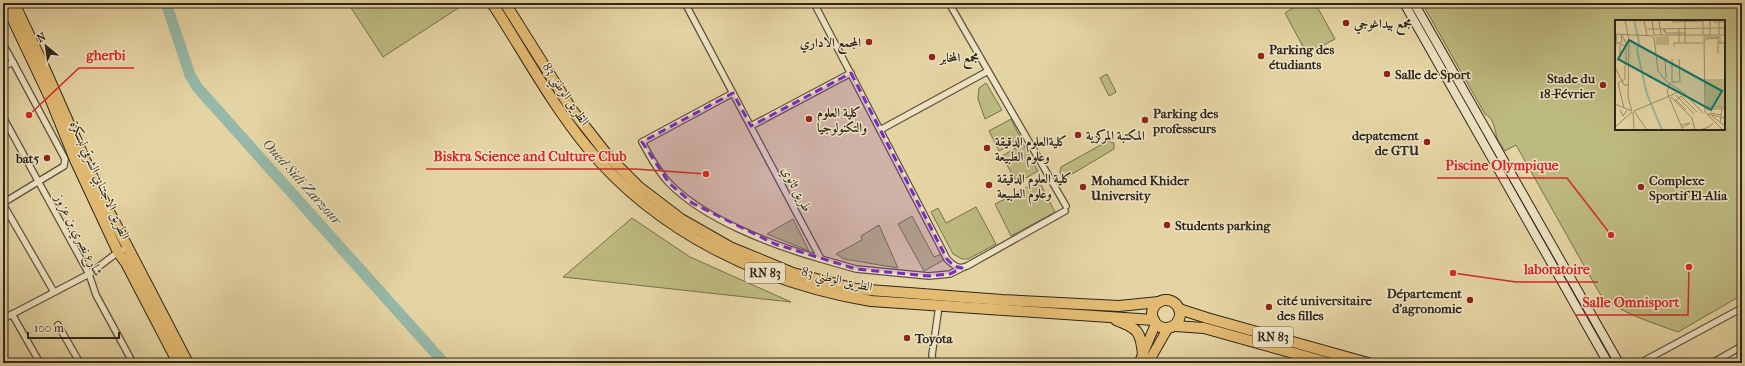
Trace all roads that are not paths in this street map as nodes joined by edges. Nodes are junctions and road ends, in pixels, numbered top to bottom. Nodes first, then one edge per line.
1 (5, 3) edge
2 (14, 3) edge
3 (492, 3) edge
4 (505, 3) edge
5 (685, 3) edge
6 (814, 3) edge
7 (949, 3) edge
8 (1404, 3) edge
9 (1414, 3) edge
10 (3, 44) edge
11 (13, 62) junction
12 (3, 67) edge
13 (988, 71) junction
14 (851, 73) junction
15 (733, 93) junction
16 (3, 117) edge
17 (5, 125) edge
18 (751, 126) junction
19 (880, 130) junction
20 (39, 182) junction
21 (3, 203) edge
22 (122, 250) junction
23 (821, 259) junction
24 (962, 268) junction
25 (89, 274) junction
26 (54, 292) junction
27 (1159, 302) junction
28 (939, 306) junction
29 (1742, 308) edge
30 (1179, 309) junction
31 (12, 314) junction
32 (1111, 318) junction
33 (3, 319) edge
34 (1155, 321) junction
35 (58, 325) dead end
36 (1171, 327) junction
37 (1742, 346) edge
38 (1653, 357) junction
39 (1143, 360) edge
40 (1717, 362) edge
41 (40, 363) edge
42 (80, 363) edge
43 (133, 363) edge
44 (178, 363) edge
45 (188, 363) edge
46 (933, 363) edge
47 (1328, 363) edge
48 (1368, 363) edge
49 (1608, 363) edge
50 (1619, 363) edge
51 (1640, 363) edge
52 (1656, 363) edge

1 - 22 highway, الطريق الاجتنابي الشرقي لبسكرة
2 - 22 highway, الطريق الاجتنابي الشرقي لبسكرة
3 - 28 highway, الطريق الوطني 83 / RN 83
4 - 27 highway, الطريق الوطني 83 / RN 83
5 - 15 street, طريق ثانوي
6 - 14 street
7 - 13 street
8 - 49 main road
9 - 50 main road
10 - 11 street
11 - 12 street
11 - 20 street
13 - 19 street
13 - 24 street
14 - 18 street
14 - 19 street
15 - 18 street, طريق ثانوي
15 - 23 street
16 - 17 street, شارع نصري بن عزوز
17 - 20 street, شارع نصري بن عزوز
18 - 23 street, طريق ثانوي
19 - 24 street
20 - 21 street
20 - 25 street, شارع نصري بن عزوز
21 - 26 street
22 - 25 street
22 - 44 highway, الطريق الاجتنابي الشرقي لبسكرة
22 - 45 highway, الطريق الاجتنابي الشرقي لبسكرة
23 - 24 street
25 - 26 street
25 - 43 street, شارع نصري بن عزوز
26 - 31 street
27 - 30 highway
27 - 34 highway
28 - 32 highway, الطريق الوطني 83 / RN 83
28 - 46 street
29 - 38 street
30 - 36 highway
30 - 48 highway, RN 83
31 - 33 street
31 - 41 street
32 - 34 highway, الطريق الوطني 83 / RN 83
32 - 39 highway
34 - 36 highway
34 - 39 main road
35 - 42 street
36 - 39 main road
36 - 47 highway, RN 83
37 - 40 street
38 - 51 street
38 - 52 street

